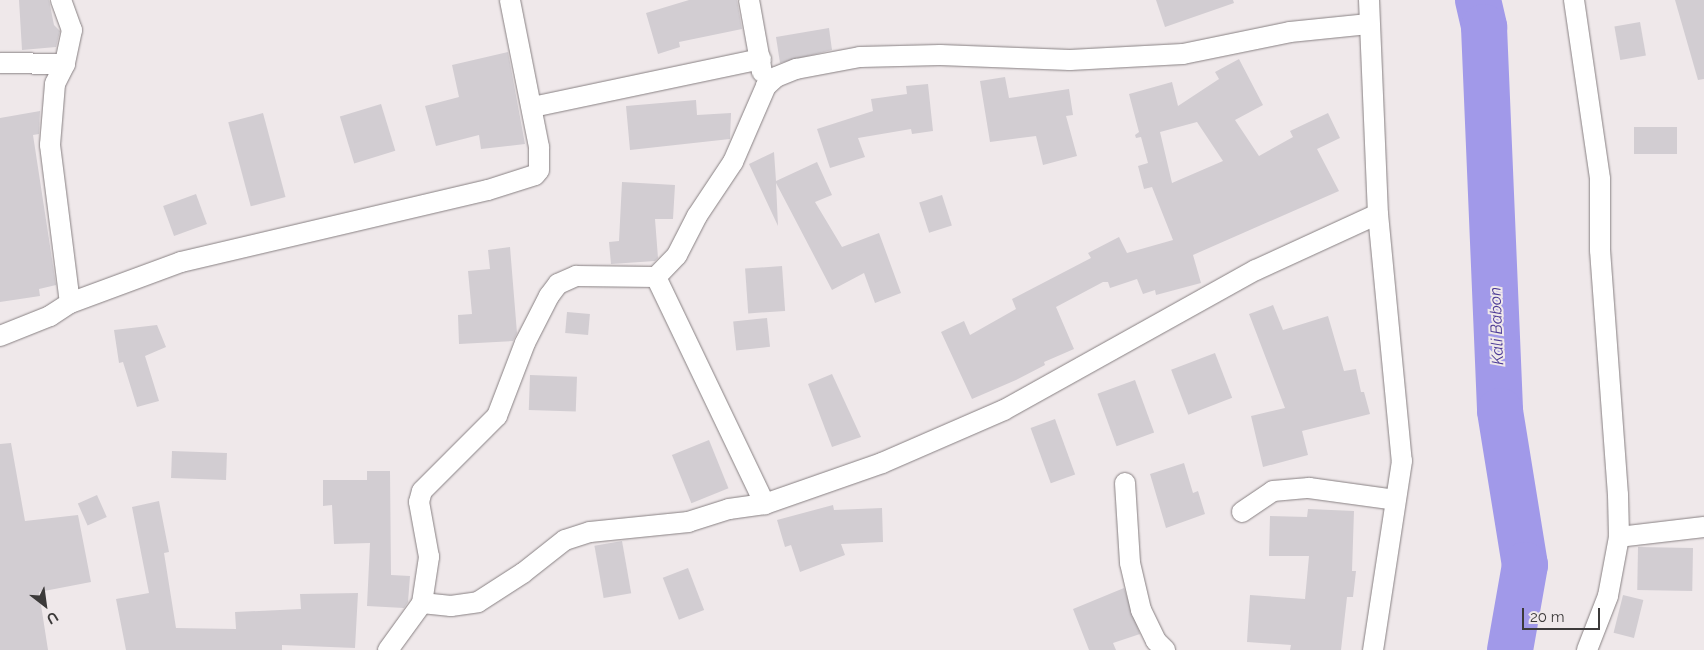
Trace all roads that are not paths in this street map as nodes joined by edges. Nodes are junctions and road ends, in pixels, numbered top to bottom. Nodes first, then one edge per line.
1 (61, 0) edge
2 (510, 0) edge
3 (749, 0) edge
4 (1369, 0) edge
5 (1574, 0) edge
6 (1369, 24) junction
7 (760, 59) junction
8 (0, 63) edge
9 (65, 64) junction
10 (766, 86) junction
11 (533, 107) junction
12 (1378, 214) junction
13 (656, 277) junction
14 (70, 303) junction
15 (0, 336) edge
16 (1125, 483) dead end
17 (1395, 500) junction
18 (766, 504) junction
19 (1242, 512) dead end
20 (1704, 527) edge
21 (1619, 537) junction
22 (422, 603) junction
23 (388, 650) edge
24 (1165, 650) edge
25 (1373, 650) edge
26 (1587, 650) edge

1 - 9 street
2 - 11 street
3 - 7 street
4 - 6 street
5 - 21 street
6 - 10 street
6 - 12 street
7 - 10 street
7 - 11 street
8 - 9 street
9 - 14 street
10 - 13 street
11 - 14 street
12 - 17 street
12 - 18 street
13 - 18 street
13 - 22 street
14 - 15 street
16 - 24 street
17 - 19 street
17 - 25 street
18 - 22 street
20 - 21 street
21 - 26 street
22 - 23 street

